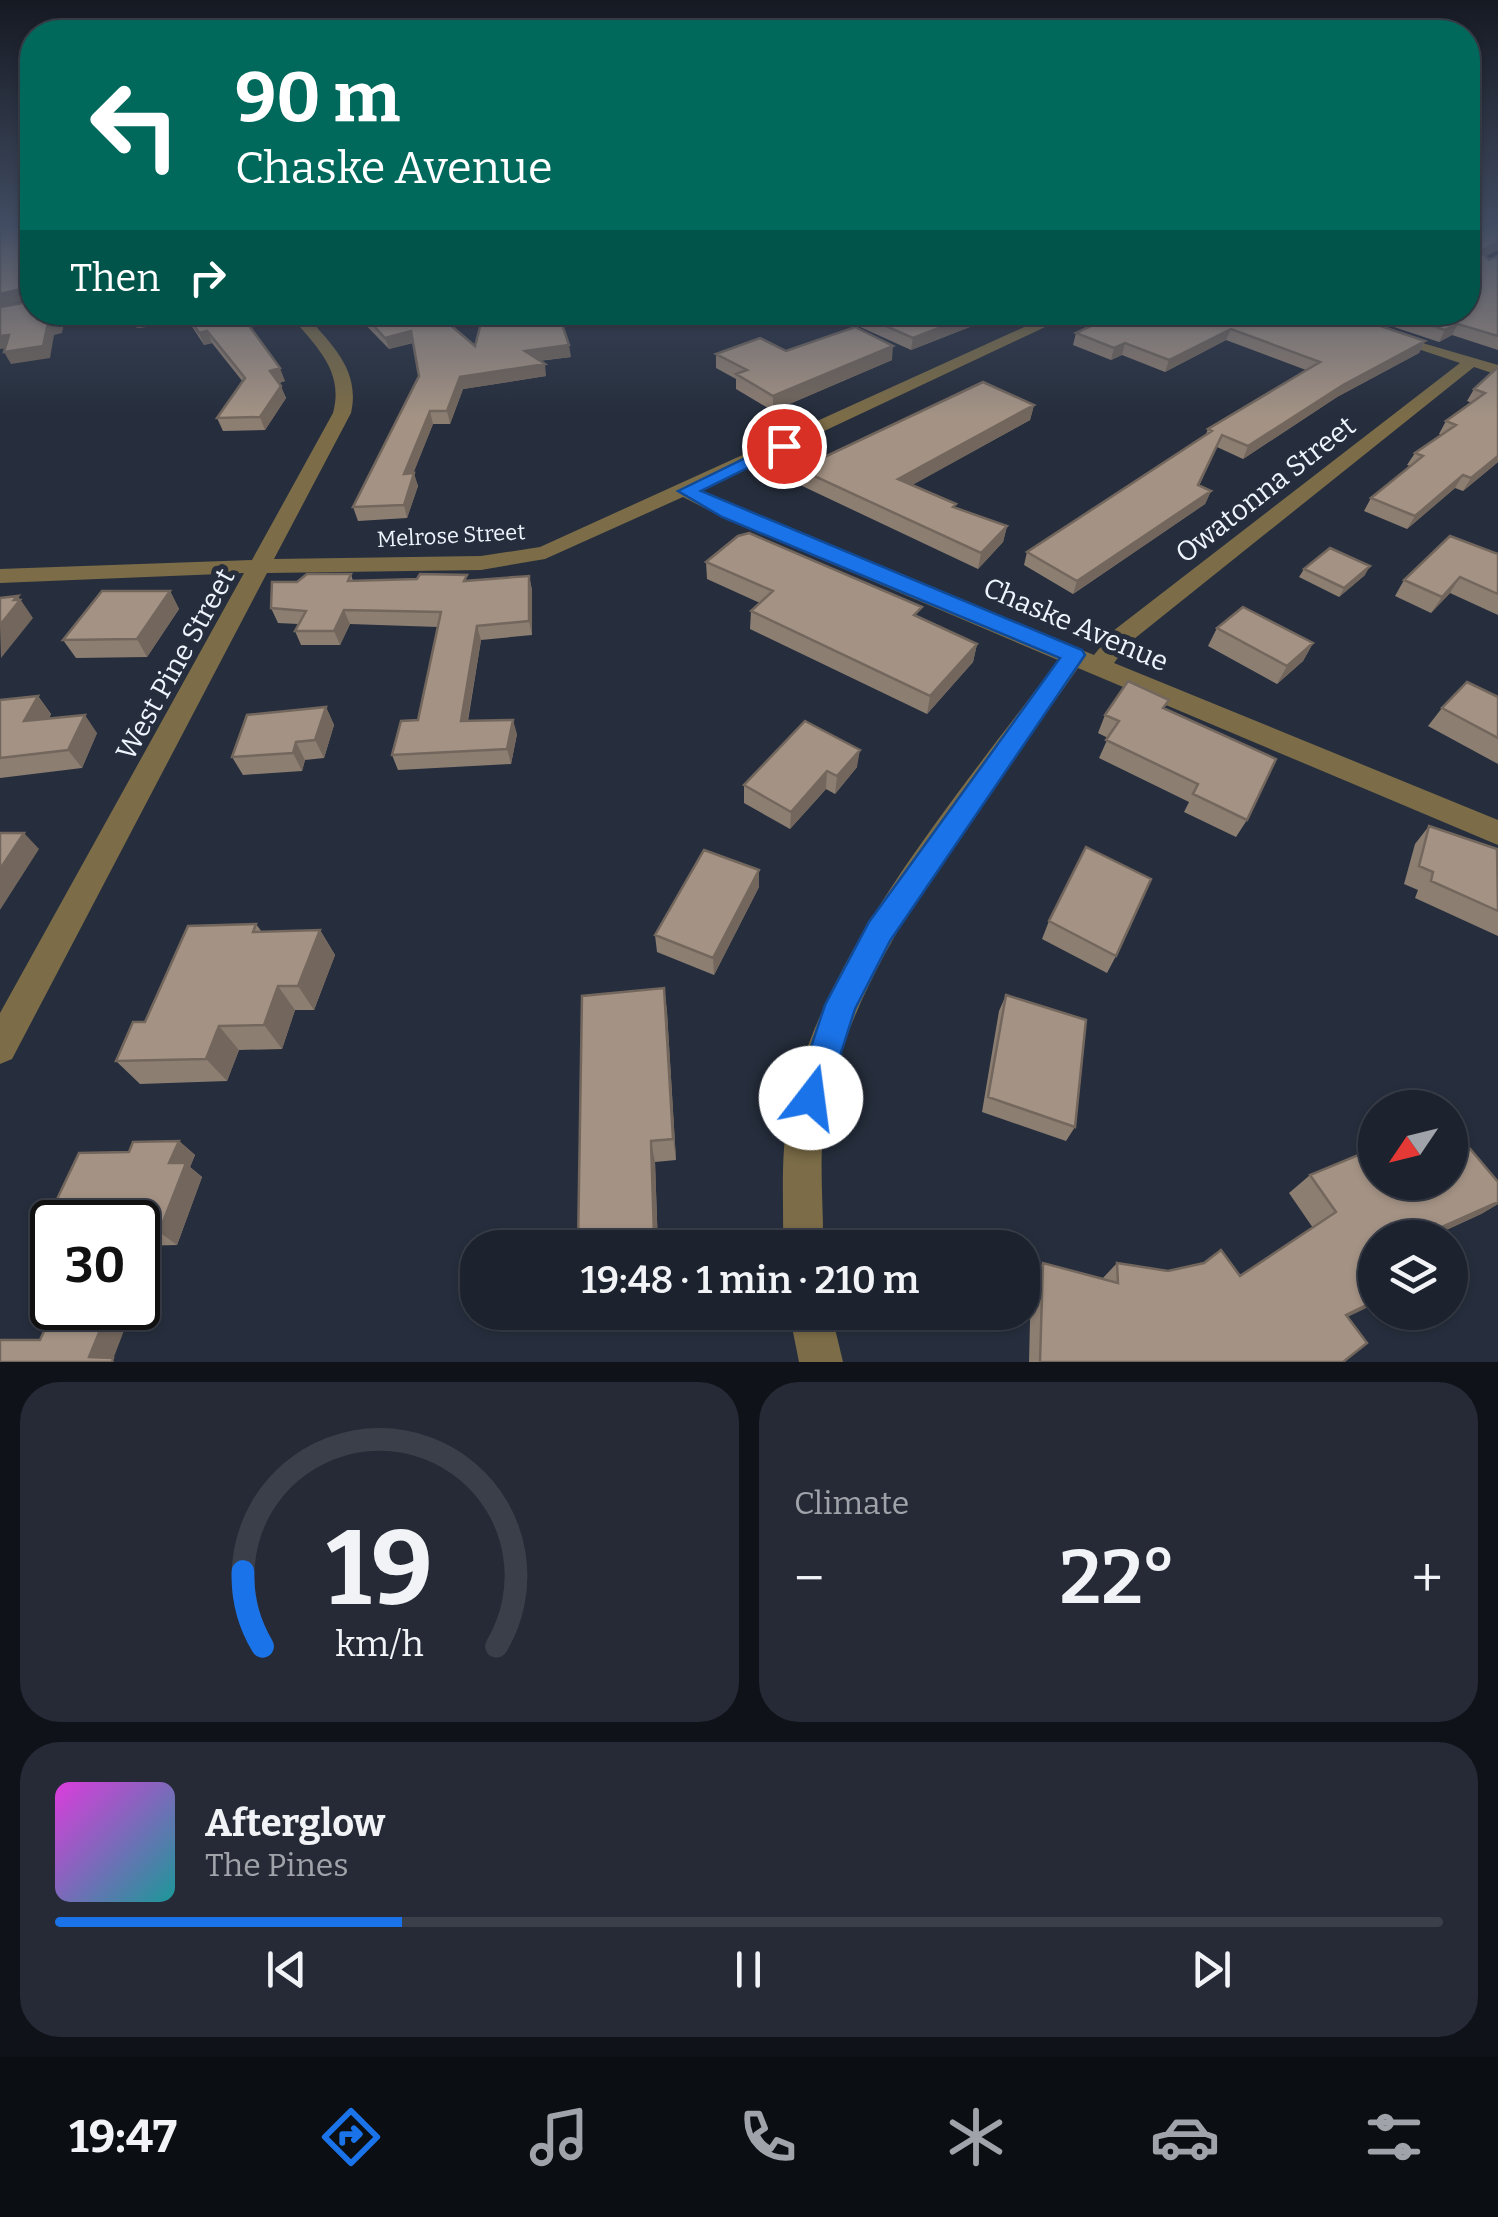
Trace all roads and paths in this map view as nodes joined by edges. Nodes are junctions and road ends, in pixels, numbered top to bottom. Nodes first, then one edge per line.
1 (306, 325) edge
2 (1042, 325) edge
3 (1369, 329) edge
4 (1472, 361) junction
5 (1498, 370) edge
6 (687, 491) junction
7 (263, 566) junction
8 (0, 576) edge
9 (1086, 660) junction
10 (1498, 834) edge
11 (0, 1047) edge
12 (803, 1230) edge
13 (814, 1330) edge
14 (822, 1362) edge

1 - 7 street, West Pine Street
2 - 6 street, Melrose Street
3 - 4 street
4 - 5 street
4 - 9 street, Owatonna Street
6 - 7 street, Melrose Street
6 - 9 street, Chaske Avenue
7 - 8 street, Melrose Street
7 - 11 street, West Pine Street
9 - 10 street, Chaske Avenue
9 - 12 street, Owatonna Street
13 - 14 street

